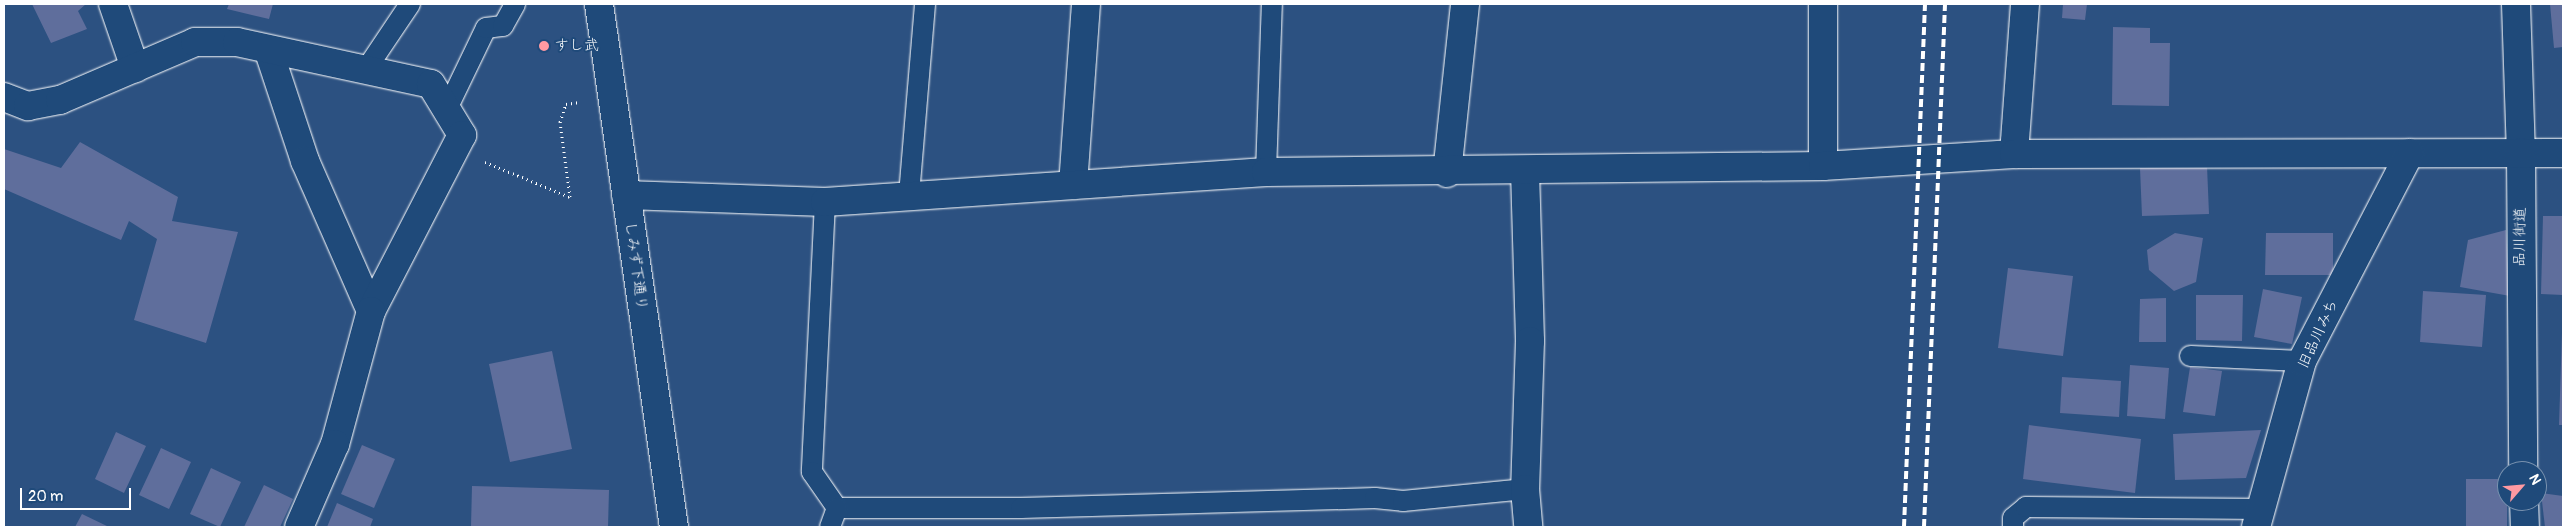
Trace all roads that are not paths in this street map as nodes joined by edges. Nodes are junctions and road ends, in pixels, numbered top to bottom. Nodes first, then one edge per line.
1 (113, 4) edge
2 (410, 4) edge
3 (515, 4) edge
4 (599, 4) edge
5 (925, 4) edge
6 (1086, 4) edge
7 (1272, 4) edge
8 (1465, 4) edge
9 (1823, 4) edge
10 (2025, 4) edge
11 (2516, 4) edge
12 (269, 52) junction
13 (135, 68) junction
14 (367, 68) junction
15 (6, 93) edge
16 (446, 111) junction
17 (2410, 152) junction
18 (2521, 152) junction
19 (2563, 153) edge
20 (2014, 154) junction
21 (1823, 166) junction
22 (1525, 171) junction
23 (1266, 172) junction
24 (1447, 173) junction
25 (1073, 185) junction
26 (626, 195) junction
27 (909, 195) junction
28 (825, 202) junction
29 (371, 311) junction
30 (2190, 356) dead end
31 (2302, 360) junction
32 (2523, 461) edge
33 (1525, 489) junction
34 (837, 508) junction
35 (2524, 511) edge
36 (2259, 518) edge
37 (1522, 524) edge
38 (299, 527) edge
39 (674, 527) edge
40 (830, 527) edge
41 (2013, 527) edge
42 (2525, 527) edge

1 - 13 street
2 - 14 lane
3 - 16 lane
4 - 26 street, しみず下通り
5 - 27 lane
6 - 25 street
7 - 23 lane
8 - 24 street
9 - 21 street
10 - 20 street
11 - 18 street, 品川街道
12 - 13 street
12 - 14 street
12 - 29 street
13 - 15 street
14 - 16 street
16 - 29 street
17 - 18 street
17 - 20 street
17 - 31 street, 旧品川みち
18 - 19 street
18 - 32 street, 品川街道
20 - 21 street
21 - 22 street
22 - 24 street
22 - 33 street
23 - 24 street
23 - 25 street
25 - 27 street
26 - 28 street
26 - 39 street, しみず下通り
27 - 28 street
28 - 34 lane
29 - 38 street
30 - 31 lane
31 - 36 street, 旧品川みち
33 - 34 lane
33 - 37 street
34 - 40 lane
35 - 42 street
36 - 41 lane

